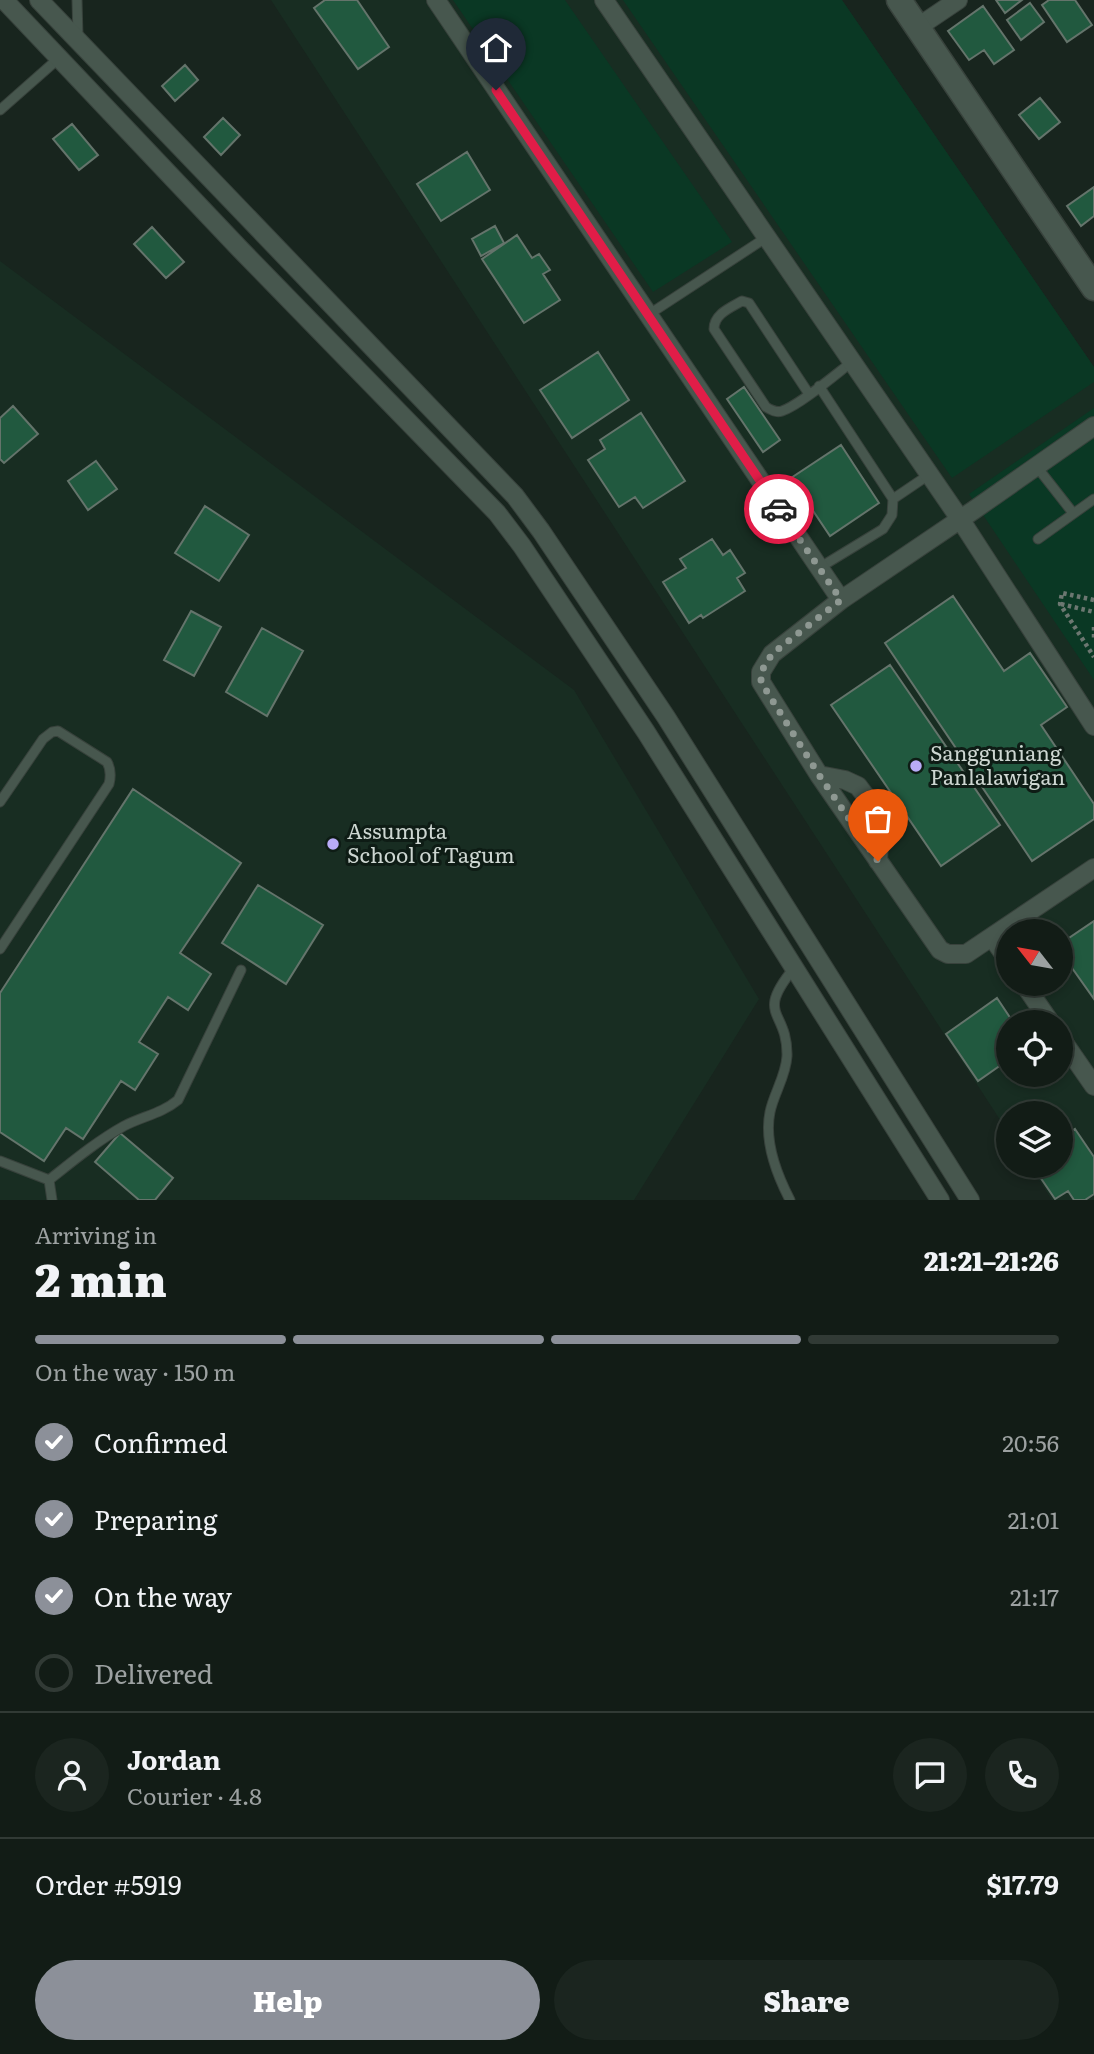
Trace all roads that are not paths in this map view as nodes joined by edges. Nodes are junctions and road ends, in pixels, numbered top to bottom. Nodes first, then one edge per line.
1 (4, 0) edge
2 (39, 0) edge
3 (77, 0) edge
4 (436, 0) edge
5 (604, 0) edge
6 (899, 0) edge
7 (958, 0) edge
8 (918, 27) junction
9 (78, 41) junction
10 (59, 58) junction
11 (0, 110) edge
12 (258, 230) junction
13 (768, 237) junction
14 (240, 248) junction
15 (1094, 288) edge
16 (648, 315) junction
17 (853, 361) junction
18 (819, 386) junction
19 (809, 394) junction
20 (1094, 426) edge
21 (1037, 467) junction
22 (930, 474) junction
23 (893, 499) junction
24 (1094, 499) edge
25 (1073, 513) junction
26 (960, 519) junction
27 (1038, 539) dead end
28 (819, 568) junction
29 (841, 600) junction
30 (1094, 726) edge
31 (819, 775) junction
32 (0, 802) edge
33 (878, 861) junction
34 (1094, 868) edge
35 (992, 937) junction
36 (996, 943) edge
37 (0, 949) edge
38 (794, 968) junction
39 (241, 970) dead end
40 (857, 1021) junction
41 (836, 1034) junction
42 (1073, 1056) edge
43 (1094, 1086) edge
44 (0, 1161) edge
45 (49, 1180) junction
46 (52, 1200) edge
47 (790, 1200) edge
48 (940, 1200) edge
49 (970, 1200) edge

1 - 10 street
2 - 9 street
3 - 9 lane
4 - 16 street
5 - 13 street
6 - 8 main road
7 - 8 street
8 - 15 main road
9 - 10 street
9 - 12 street
10 - 11 lane
10 - 14 street
12 - 14 street
12 - 40 street
13 - 16 lane
13 - 17 street
14 - 38 street
16 - 28 street
17 - 18 lane
17 - 22 street
18 - 19 lane
18 - 23 lane
19 - 19 lane
20 - 21 street
21 - 25 lane
21 - 26 street
22 - 23 lane
22 - 26 street
23 - 28 lane
24 - 25 lane
25 - 27 lane
26 - 29 street
26 - 30 street
28 - 29 street
29 - 31 street
31 - 33 street
31 - 33 street
32 - 37 lane
33 - 35 street
34 - 35 street
35 - 36 street
38 - 41 street
38 - 47 lane
39 - 45 lane
40 - 41 street
40 - 49 street
41 - 48 street
42 - 43 street
44 - 45 lane
45 - 46 lane

